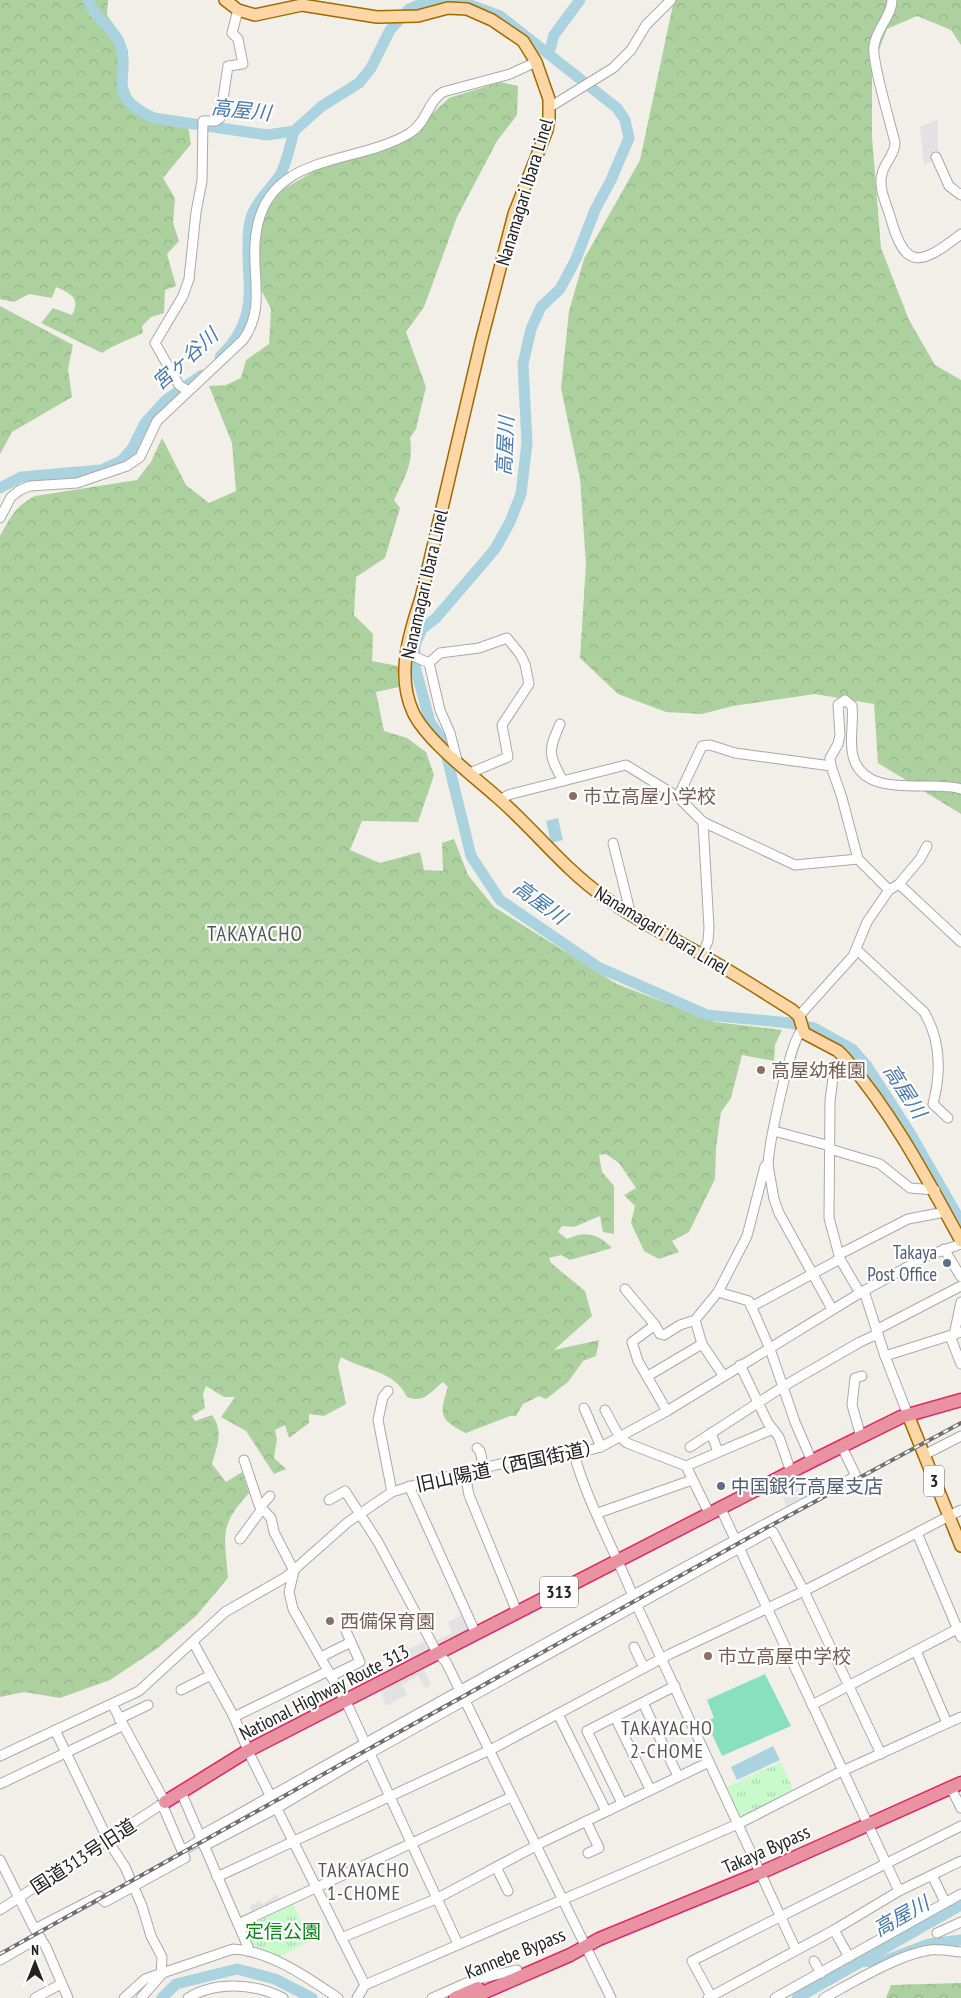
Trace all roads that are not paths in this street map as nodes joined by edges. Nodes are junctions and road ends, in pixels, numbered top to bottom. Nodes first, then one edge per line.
1 (225, 0) edge
2 (671, 0) edge
3 (892, 0) edge
4 (238, 10) junction
5 (536, 62) junction
6 (550, 107) junction
7 (936, 157) dead end
8 (961, 195) edge
9 (961, 234) edge
10 (184, 388) junction
11 (0, 518) edge
12 (408, 654) junction
13 (427, 662) junction
14 (560, 724) dead end
15 (454, 758) junction
16 (831, 766) junction
17 (470, 773) junction
18 (563, 780) junction
19 (961, 789) edge
20 (678, 798) junction
21 (501, 800) junction
22 (703, 822) junction
23 (613, 843) dead end
24 (927, 846) dead end
25 (858, 859) junction
26 (899, 884) junction
27 (889, 890) junction
28 (630, 915) junction
29 (961, 942) edge
30 (857, 950) junction
31 (702, 955) junction
32 (800, 1022) junction
33 (845, 1058) junction
34 (948, 1118) dead end
35 (774, 1131) junction
36 (830, 1147) junction
37 (768, 1164) junction
38 (935, 1190) junction
39 (945, 1212) junction
40 (961, 1242) edge
41 (944, 1249) junction
42 (840, 1256) junction
43 (811, 1274) junction
44 (961, 1277) edge
45 (961, 1286) edge
46 (625, 1289) dead end
47 (718, 1292) junction
48 (862, 1292) junction
49 (961, 1302) edge
50 (751, 1307) junction
51 (832, 1309) junction
52 (695, 1320) junction
53 (655, 1325) junction
54 (877, 1332) junction
55 (955, 1334) edge
56 (702, 1344) junction
57 (769, 1347) junction
58 (884, 1356) junction
59 (961, 1364) edge
60 (740, 1365) junction
61 (723, 1375) junction
62 (648, 1376) junction
63 (862, 1376) dead end
64 (784, 1386) junction
65 (388, 1391) dead end
66 (961, 1400) edge
67 (759, 1403) junction
68 (584, 1408) dead end
69 (606, 1410) dead end
70 (667, 1411) junction
71 (908, 1415) junction
72 (773, 1429) junction
73 (711, 1433) junction
74 (961, 1436) edge
75 (861, 1437) junction
76 (621, 1438) junction
77 (842, 1446) junction
78 (477, 1448) dead end
79 (601, 1448) junction
80 (690, 1448) dead end
81 (718, 1449) dead end
82 (574, 1454) junction
83 (924, 1455) junction
84 (244, 1460) dead end
85 (812, 1461) junction
86 (686, 1466) junction
87 (484, 1469) junction
88 (791, 1472) junction
89 (465, 1474) junction
90 (692, 1480) junction
91 (409, 1486) junction
92 (392, 1492) junction
93 (270, 1496) dead end
94 (329, 1500) dead end
95 (261, 1508) junction
96 (961, 1510) edge
97 (716, 1512) junction
98 (598, 1513) junction
99 (359, 1514) junction
100 (949, 1516) junction
101 (917, 1533) junction
102 (240, 1539) dead end
103 (735, 1539) junction
104 (961, 1546) edge
105 (739, 1549) junction
106 (619, 1562) junction
107 (294, 1571) junction
108 (804, 1591) junction
109 (633, 1594) junction
110 (637, 1606) junction
111 (767, 1608) junction
112 (517, 1612) junction
113 (346, 1631) dead end
114 (960, 1631) edge
115 (476, 1634) junction
116 (193, 1642) junction
117 (351, 1642) junction
118 (634, 1646) dead end
119 (916, 1651) junction
120 (438, 1653) junction
121 (321, 1657) junction
122 (662, 1658) junction
123 (644, 1668) junction
124 (330, 1673) junction
125 (211, 1675) junction
126 (675, 1686) junction
127 (848, 1686) junction
128 (181, 1690) dead end
129 (459, 1690) junction
130 (465, 1701) junction
131 (346, 1702) junction
132 (643, 1703) junction
133 (112, 1704) junction
134 (812, 1705) junction
135 (148, 1706) dead end
136 (558, 1714) junction
137 (234, 1717) junction
138 (615, 1717) junction
139 (961, 1717) edge
140 (121, 1722) junction
141 (947, 1723) junction
142 (55, 1730) junction
143 (587, 1731) junction
144 (570, 1740) junction
145 (365, 1742) junction
146 (249, 1750) junction
147 (489, 1750) junction
148 (66, 1753) junction
149 (370, 1753) junction
150 (881, 1754) junction
151 (0, 1756) edge
152 (709, 1762) junction
153 (843, 1770) junction
154 (678, 1776) junction
155 (0, 1784) edge
156 (956, 1786) edge
157 (650, 1790) junction
158 (181, 1792) junction
159 (272, 1796) junction
160 (390, 1796) junction
161 (512, 1797) junction
162 (164, 1803) junction
163 (622, 1803) junction
164 (277, 1808) junction
165 (961, 1808) edge
166 (606, 1811) junction
167 (586, 1821) junction
168 (738, 1824) junction
169 (868, 1824) junction
170 (961, 1826) edge
171 (109, 1839) junction
172 (202, 1841) junction
173 (293, 1842) junction
174 (412, 1844) junction
175 (536, 1846) junction
176 (182, 1851) junction
177 (588, 1854) dead end
178 (0, 1860) edge
179 (961, 1861) edge
180 (887, 1864) junction
181 (496, 1867) junction
182 (760, 1873) junction
183 (932, 1876) junction
184 (217, 1877) junction
185 (133, 1886) junction
186 (316, 1888) junction
187 (508, 1891) dead end
188 (898, 1891) junction
189 (961, 1894) edge
190 (19, 1897) junction
191 (436, 1898) junction
192 (562, 1900) junction
193 (946, 1902) junction
194 (918, 1903) dead end
195 (0, 1910) edge
196 (924, 1914) junction
197 (780, 1917) junction
198 (961, 1922) edge
199 (238, 1924) junction
200 (834, 1930) junction
201 (937, 1933) dead end
202 (38, 1934) junction
203 (341, 1938) junction
204 (458, 1944) junction
205 (585, 1946) junction
206 (796, 1950) junction
207 (248, 1951) junction
208 (961, 1952) edge
209 (849, 1957) junction
210 (0, 1960) edge
211 (814, 1961) dead end
212 (517, 1970) junction
213 (821, 1973) junction
214 (161, 1975) junction
215 (64, 1981) junction
216 (504, 1983) junction
217 (365, 1985) junction
218 (711, 1997) edge
219 (35, 1998) edge
220 (68, 1998) edge
221 (124, 1998) edge
222 (140, 1998) edge
223 (188, 1998) edge
224 (283, 1998) edge
225 (338, 1998) edge
226 (357, 1998) edge
227 (432, 1998) edge
228 (455, 1998) edge
229 (471, 1998) edge
230 (491, 1998) edge
231 (611, 1998) edge
232 (775, 1998) edge
233 (824, 1998) edge

1 - 4 main road, Nanamagari Ibara Linel
2 - 6 street
3 - 9 street
4 - 5 main road, Nanamagari Ibara Linel
4 - 10 street
5 - 6 main road, Nanamagari Ibara Linel
5 - 10 street
6 - 12 main road, Nanamagari Ibara Linel
7 - 8 street
10 - 11 street
12 - 13 street
12 - 15 main road, Nanamagari Ibara Linel
13 - 15 street
13 - 17 street
14 - 18 street
15 - 17 main road, Nanamagari Ibara Linel
16 - 19 street
16 - 20 street
16 - 25 street
17 - 21 main road, Nanamagari Ibara Linel
18 - 20 street
18 - 21 street
20 - 22 street
21 - 28 main road, Nanamagari Ibara Linel
22 - 25 street
22 - 31 street
23 - 28 street
24 - 26 street
25 - 27 street
26 - 27 street
26 - 29 street
27 - 30 street
28 - 31 main road, Nanamagari Ibara Linel
30 - 32 street
30 - 34 street
31 - 32 main road, Nanamagari Ibara Linel
32 - 33 main road, Nanamagari Ibara Linel
32 - 35 street
33 - 36 street
33 - 38 main road, Nanamagari Ibara Linel
35 - 36 street
35 - 37 street
36 - 38 street
36 - 42 street
37 - 43 street
37 - 47 street
38 - 39 main road, Nanamagari Ibara Linel
39 - 40 main road, Nanamagari Ibara Linel
39 - 42 street
40 - 41 street, 旧山陽道（西国街道）
41 - 44 street
41 - 48 street, 旧山陽道（西国街道）
42 - 43 street
42 - 48 street
43 - 50 street
43 - 51 street
45 - 54 street
46 - 53 street
47 - 50 street
47 - 52 street
48 - 51 street, 旧山陽道（西国街道）
48 - 54 street
49 - 55 street
50 - 57 street
51 - 57 street, 旧山陽道（西国街道）
52 - 53 street
52 - 56 street
53 - 62 street
54 - 58 street
54 - 64 street
55 - 58 street
55 - 59 street
56 - 61 street
56 - 62 street
57 - 60 street, 旧山陽道（西国街道）
57 - 64 street
58 - 71 street
60 - 61 street, 旧山陽道（西国街道）
60 - 67 street
61 - 70 street, 旧山陽道（西国街道）
62 - 70 street
63 - 75 street
64 - 67 street
64 - 85 street
65 - 92 street
66 - 71 highway, National Highway Route 313 / 313
67 - 72 street
67 - 73 street
68 - 79 street
69 - 76 street
70 - 76 street, 旧山陽道（西国街道）
71 - 75 highway, National Highway Route 313 / 313
71 - 83 main road, 3
72 - 86 street
72 - 88 street
73 - 80 street
73 - 81 street
74 - 83 street
75 - 77 highway, National Highway Route 313 / 313
76 - 79 street, 旧山陽道（西国街道）
76 - 86 street
77 - 85 highway, National Highway Route 313 / 313
77 - 103 street
78 - 87 street
79 - 82 street, 旧山陽道（西国街道）
82 - 87 street, 旧山陽道（西国街道）
82 - 98 street
83 - 100 main road, 3
84 - 95 street
85 - 88 highway, National Highway Route 313 / 313
86 - 90 street
87 - 89 street, 旧山陽道（西国街道）
88 - 97 highway, National Highway Route 313 / 313
89 - 91 street, 旧山陽道（西国街道）
89 - 112 street
90 - 97 street
90 - 98 street
91 - 92 street, 旧山陽道（西国街道）
91 - 115 street
92 - 99 street, 旧山陽道（西国街道）
93 - 95 street
94 - 99 street
95 - 102 street
95 - 107 street
96 - 100 street
97 - 103 street
97 - 106 highway, National Highway Route 313 / 313
98 - 106 street
99 - 107 street, 旧山陽道（西国街道）
99 - 120 street
100 - 101 street
100 - 104 main road, 3
101 - 108 street
101 - 114 street
103 - 105 street
103 - 109 street
105 - 108 street
105 - 110 street
105 - 111 street
106 - 109 street
106 - 112 highway, National Highway Route 313 / 313
107 - 116 street, 旧山陽道（西国街道）
107 - 121 street
108 - 111 street
108 - 127 street
109 - 110 street
109 - 129 street
110 - 122 street
110 - 130 street
111 - 122 street
111 - 134 street
112 - 115 highway, National Highway Route 313 / 313
113 - 117 street
114 - 119 street
115 - 120 highway, National Highway Route 313 / 313
116 - 125 street
116 - 133 street, 旧山陽道（西国街道）
117 - 121 street
117 - 124 street
118 - 123 street
119 - 127 street
119 - 141 street
120 - 129 street
120 - 131 highway, National Highway Route 313 / 313
121 - 124 street
122 - 123 street
122 - 126 street
123 - 136 street
124 - 131 street
124 - 137 street
125 - 128 street
125 - 137 street
126 - 132 street
126 - 152 street
127 - 134 street
127 - 150 street
129 - 130 street
129 - 145 street
130 - 147 street
130 - 149 street
131 - 145 street
131 - 146 highway, National Highway Route 313 / 313
132 - 138 street
132 - 154 street
133 - 140 street
133 - 142 street, 旧山陽道（西国街道）
134 - 153 street
135 - 140 street
136 - 144 street
136 - 147 street
137 - 146 street
138 - 143 street
138 - 157 street
139 - 141 street
140 - 148 street
140 - 162 street
141 - 150 street
142 - 148 street
142 - 151 street, 旧山陽道（西国街道）
143 - 144 street
143 - 163 street
144 - 166 street
145 - 149 street
145 - 159 street
146 - 158 highway, National Highway Route 313 / 313
146 - 159 street
147 - 160 street
147 - 161 street
148 - 155 street
148 - 171 street
149 - 160 street
149 - 164 street
150 - 153 street
152 - 154 street
152 - 168 street
153 - 168 street
153 - 169 street
154 - 157 street
156 - 165 street
156 - 169 highway, Takaya Bypass
157 - 163 street
158 - 162 highway, National Highway Route 313 / 313
158 - 172 street
159 - 164 street
159 - 172 street
160 - 173 street
160 - 174 street
161 - 174 street
161 - 175 street
162 - 171 street, 国道313号旧道
162 - 176 street
163 - 166 street
164 - 172 street
164 - 173 street
166 - 167 street
167 - 175 street
167 - 177 street
168 - 182 street
168 - 192 street
169 - 180 street
169 - 182 highway, Takaya Bypass
170 - 180 street
171 - 185 street
171 - 190 street, 国道313号旧道
172 - 176 street
172 - 184 street
173 - 184 street
173 - 186 street
174 - 186 street
174 - 191 street
175 - 181 street
175 - 192 street
176 - 185 street
178 - 190 street
179 - 183 street
180 - 188 street
180 - 197 street
181 - 187 street
181 - 191 street
182 - 197 street
182 - 205 highway, Takaya Bypass
183 - 188 street
183 - 193 street
184 - 199 street
185 - 202 street
185 - 214 street
186 - 199 street
186 - 203 street
188 - 200 street
189 - 193 street
190 - 195 street, 国道313号旧道
190 - 202 street
191 - 203 street
191 - 204 street
192 - 204 street
192 - 205 street
193 - 196 street
194 - 196 street
196 - 209 street
197 - 206 street
197 - 218 street
198 - 201 street
199 - 207 street
200 - 206 street
200 - 209 street
202 - 210 street
202 - 215 street
203 - 217 street
204 - 217 street
205 - 212 highway, Kannebe Bypass
205 - 216 highway, Kannebe Bypass
205 - 231 street
206 - 218 street
207 - 214 street
207 - 225 street
208 - 233 street
209 - 213 street
211 - 213 street
212 - 227 street
212 - 228 highway, Kannebe Bypass
213 - 232 street
214 - 221 street
214 - 222 street
215 - 219 street
215 - 220 street
216 - 229 highway, Kannebe Bypass
216 - 230 street
217 - 226 street
223 - 224 street

